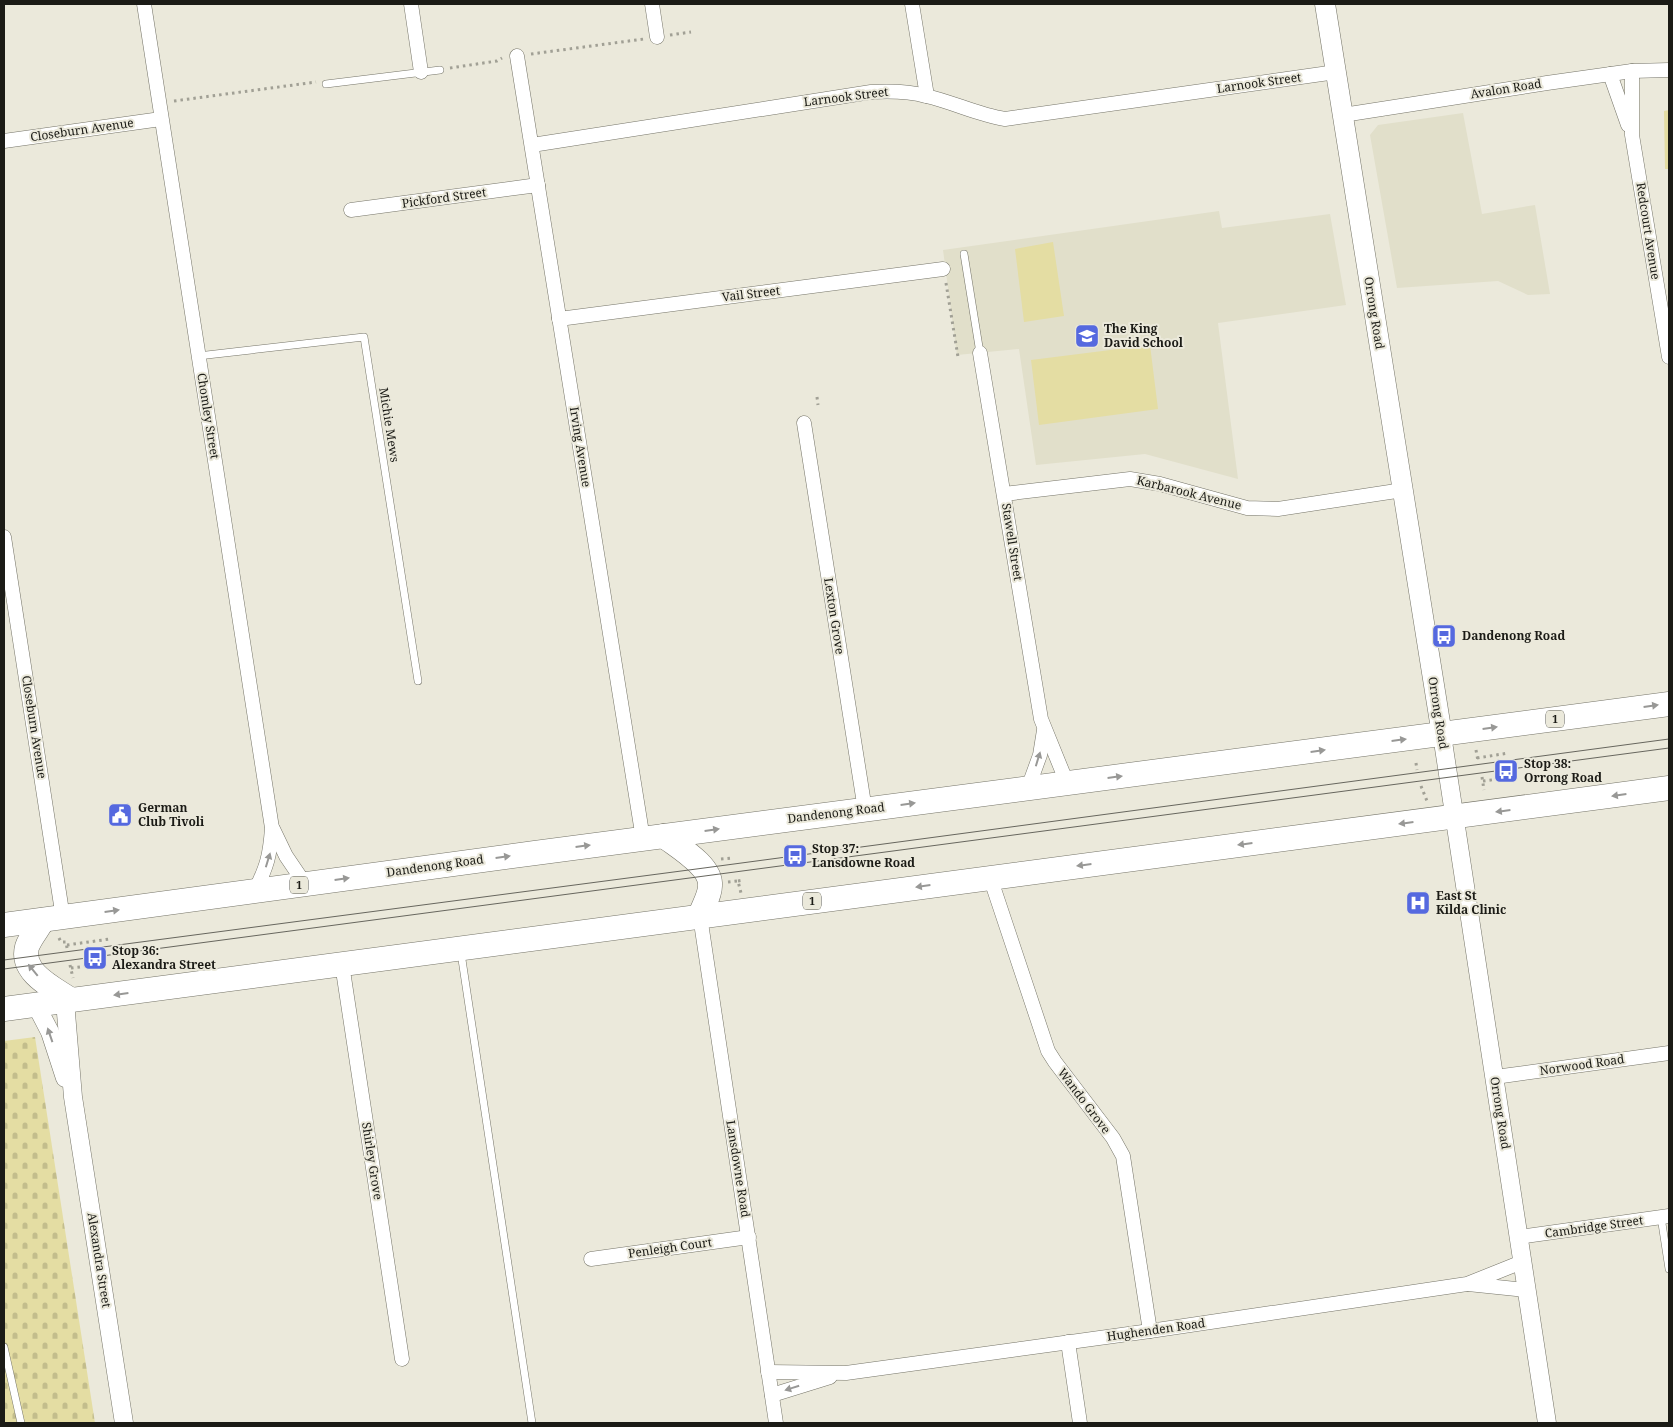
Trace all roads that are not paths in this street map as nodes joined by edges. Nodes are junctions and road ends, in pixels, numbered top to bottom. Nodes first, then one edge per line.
1 (144, 4) edge
2 (411, 4) edge
3 (652, 4) edge
4 (912, 4) edge
5 (1325, 4) edge
6 (657, 37) road end
7 (517, 56) road end
8 (440, 70) road end
9 (1669, 70) edge
10 (421, 72) junction
11 (1336, 72) junction
12 (1632, 72) junction
13 (1610, 74) junction
14 (326, 84) road end
15 (927, 96) junction
16 (1343, 115) junction
17 (161, 119) junction
18 (1632, 135) junction
19 (4, 141) edge
20 (532, 145) junction
21 (538, 185) junction
22 (351, 210) dead end
23 (964, 254) dead end
24 (944, 269) road end
25 (559, 319) junction
26 (980, 353) joint
27 (198, 356) junction
28 (1669, 357) edge
29 (804, 423) dead end
30 (1403, 490) junction
31 (1004, 494) junction
32 (4, 537) edge
33 (418, 681) dead end
34 (1669, 704) edge
35 (1044, 730) junction
36 (1442, 735) junction
37 (1067, 783) junction
38 (1028, 788) junction
39 (1669, 788) edge
40 (865, 810) junction
41 (1454, 817) junction
42 (272, 828) junction
43 (653, 837) junction
44 (990, 877) junction
45 (305, 884) junction
46 (255, 890) junction
47 (700, 916) junction
48 (4, 925) edge
49 (55, 925) junction
50 (460, 948) junction
51 (342, 964) junction
52 (70, 993) junction
53 (36, 1005) junction
54 (4, 1009) edge
55 (1669, 1053) edge
56 (1494, 1077) junction
57 (73, 1097) junction
58 (1665, 1216) edge
59 (1519, 1237) junction
60 (749, 1238) junction
61 (591, 1260) dead end
62 (1522, 1262) junction
63 (1669, 1269) edge
64 (1467, 1284) junction
65 (1526, 1290) junction
66 (1150, 1331) junction
67 (1068, 1342) junction
68 (4, 1347) edge
69 (402, 1359) dead end
70 (768, 1372) junction
71 (846, 1372) junction
72 (772, 1394) junction
73 (21, 1423) edge
74 (124, 1423) edge
75 (532, 1423) edge
76 (776, 1423) edge
77 (1080, 1423) edge
78 (1547, 1423) edge

1 - 17 street, Chomley Street
2 - 10 street
3 - 6 street
4 - 15 street
5 - 11 main road, Orrong Road
7 - 20 street, Irving Avenue
8 - 10 lane
9 - 12 street, Avalon Road
10 - 14 lane
11 - 15 street, Larnook Street
11 - 16 main road, Orrong Road
12 - 13 street, Avalon Road
12 - 18 street, Redcourt Avenue
13 - 16 street, Avalon Road
13 - 18 street, Redcourt Avenue
15 - 20 street, Larnook Street
16 - 30 main road, Orrong Road
17 - 19 street, Closeburn Avenue
17 - 27 street, Chomley Street
18 - 28 street, Redcourt Avenue
20 - 21 street, Irving Avenue
21 - 22 street, Pickford Street
21 - 25 street, Irving Avenue
23 - 26 lane
24 - 25 street, Vail Street
25 - 43 street, Irving Avenue
26 - 31 street, Stawell Street
27 - 33 lane, Michie Mews
27 - 42 street, Chomley Street
29 - 40 street, Lexton Grove
30 - 31 street, Karbarook Avenue
30 - 36 main road, Orrong Road
31 - 35 street, Stawell Street
32 - 49 street, Closeburn Avenue
36 -> 34 highway, Dandenong Road / 1
35 - 37 street, Stawell Street
38 -> 35 street, Stawell Street
37 -> 36 highway, Dandenong Road / 1
36 - 41 street, Orrong Road
37 - 38 highway, Dandenong Road / 1
40 -> 38 highway, Dandenong Road / 1
39 -> 41 highway, 1
43 -> 40 highway, Dandenong Road / 1
41 -> 44 highway, 1
41 - 56 street, Orrong Road
42 - 45 street, Chomley Street
46 -> 42 street, Chomley Street
45 -> 43 highway, Dandenong Road / 1
43 - 47 highway
44 -> 47 highway, 1
44 - 66 street, Wando Grove
45 - 46 highway, Dandenong Road / 1
49 -> 46 highway, Dandenong Road / 1
47 - 50 highway, 1
47 - 60 street, Lansdowne Road
48 - 49 highway, Dandenong Road / 1
52 -> 49 highway
50 - 51 highway, 1
50 - 75 lane
51 -> 52 highway, 1
51 - 69 street, Shirley Grove
52 - 53 highway, 1
52 - 57 street, Alexandra Street
53 - 54 highway, 1
57 -> 53 street, Alexandra Street
55 - 56 street, Norwood Road
56 - 59 street, Orrong Road
57 - 74 street, Alexandra Street
58 - 59 street, Cambridge Street
58 - 63 lane
59 - 62 street, Orrong Road
60 - 61 street, Penleigh Court
60 - 70 street, Lansdowne Road
62 - 64 street, Hughenden Road
62 - 65 street, Orrong Road
64 - 65 street, Hughenden Road
64 - 66 street, Hughenden Road
65 - 78 street, Orrong Road
66 - 67 street, Hughenden Road
67 - 71 street, Hughenden Road
67 - 77 street
68 - 73 lane
70 - 71 street, Hughenden Road
70 - 72 street, Lansdowne Road
71 -> 72 street, Hughenden Road
72 - 76 street, Lansdowne Road

